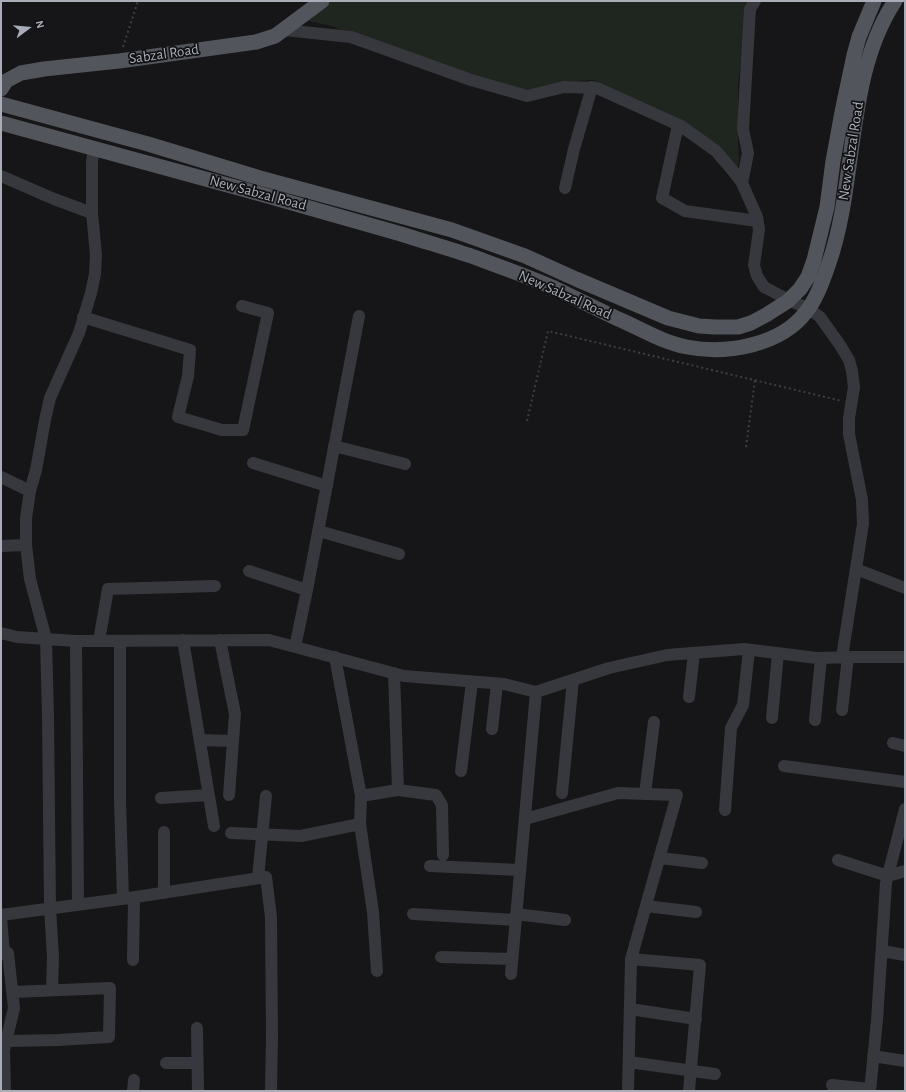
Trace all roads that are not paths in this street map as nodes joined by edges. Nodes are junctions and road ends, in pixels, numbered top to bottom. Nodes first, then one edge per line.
1 (322, 1) edge
2 (756, 1) edge
3 (874, 1) edge
4 (895, 1) edge
5 (284, 30) junction
6 (592, 87) junction
7 (1, 89) edge
8 (1, 104) edge
9 (1, 123) edge
10 (678, 125) junction
11 (94, 148) junction
12 (1, 176) edge
13 (742, 183) junction
14 (565, 188) dead end
15 (92, 213) junction
16 (757, 221) junction
17 (789, 300) junction
18 (242, 306) dead end
19 (809, 309) junction
20 (359, 316) dead end
21 (83, 317) junction
22 (334, 446) junction
23 (253, 463) dead end
24 (405, 464) dead end
25 (1, 477) edge
26 (327, 486) junction
27 (30, 491) junction
28 (319, 531) junction
29 (26, 545) junction
30 (1, 546) edge
31 (399, 554) dead end
32 (856, 569) junction
33 (249, 571) dead end
34 (215, 586) dead end
35 (905, 588) edge
36 (308, 590) junction
37 (1, 633) edge
38 (46, 639) junction
39 (183, 640) junction
40 (220, 640) junction
41 (76, 641) junction
42 (99, 641) junction
43 (120, 641) junction
44 (295, 646) junction
45 (749, 650) junction
46 (694, 653) junction
47 (778, 653) junction
48 (335, 657) junction
49 (845, 657) junction
50 (905, 657) edge
51 (821, 658) junction
52 (394, 673) junction
53 (573, 680) junction
54 (472, 682) junction
55 (497, 684) junction
56 (536, 692) junction
57 (689, 697) dead end
58 (842, 710) dead end
59 (772, 718) dead end
60 (815, 720) dead end
61 (654, 722) dead end
62 (492, 729) dead end
63 (200, 740) junction
64 (233, 741) junction
65 (784, 766) dead end
66 (461, 771) dead end
67 (905, 782) edge
68 (398, 790) junction
69 (562, 793) dead end
70 (646, 794) junction
71 (209, 795) junction
72 (229, 795) dead end
73 (266, 796) dead end
74 (361, 796) junction
75 (161, 798) dead end
76 (905, 809) edge
77 (725, 810) dead end
78 (525, 819) junction
79 (360, 824) junction
80 (214, 826) dead end
81 (164, 832) dead end
82 (231, 833) dead end
83 (262, 835) junction
84 (443, 854) dead end
85 (660, 858) junction
86 (838, 860) dead end
87 (702, 863) dead end
88 (430, 866) dead end
89 (520, 870) junction
90 (905, 870) edge
91 (888, 876) junction
92 (258, 878) junction
93 (164, 893) junction
94 (128, 899) junction
95 (78, 905) junction
96 (646, 906) junction
97 (50, 908) junction
98 (696, 912) dead end
99 (412, 914) dead end
100 (1, 916) edge
101 (516, 917) junction
102 (565, 920) dead end
103 (882, 951) junction
104 (4, 954) edge
105 (905, 955) edge
106 (440, 957) dead end
107 (512, 959) junction
108 (133, 960) dead end
109 (631, 960) junction
110 (377, 971) dead end
111 (511, 974) dead end
112 (52, 990) junction
113 (13, 992) junction
114 (630, 1009) junction
115 (696, 1019) junction
116 (197, 1028) dead end
117 (6, 1041) junction
118 (873, 1056) junction
119 (905, 1060) edge
120 (629, 1062) junction
121 (166, 1063) dead end
122 (197, 1063) junction
123 (691, 1071) junction
124 (714, 1074) dead end
125 (832, 1086) dead end
126 (870, 1090) edge
127 (5, 1091) edge
128 (198, 1091) edge
129 (271, 1091) edge
130 (628, 1091) edge
131 (689, 1091) edge

1 - 5 main road, Sabzal Road
2 - 13 street
3 - 17 main road, New Sabzal Road
4 - 19 main road, New Sabzal Road
5 - 6 street
5 - 7 main road, Sabzal Road
6 - 10 street
6 - 14 street
8 - 17 main road, New Sabzal Road
9 - 11 main road, New Sabzal Road
10 - 13 street
10 - 16 street
11 - 15 street
11 - 19 main road, New Sabzal Road
12 - 15 street
13 - 16 street
15 - 21 street
16 - 17 street
17 - 19 street
18 - 21 street
19 - 32 street
20 - 22 street
21 - 27 street
22 - 24 street
22 - 26 street
23 - 26 street
25 - 27 street
26 - 28 street
27 - 29 street
28 - 31 street
28 - 36 street
29 - 30 street
29 - 38 street
32 - 35 street
32 - 49 street
33 - 36 street
34 - 42 street
36 - 44 street
37 - 38 street
38 - 41 street
38 - 97 street
39 - 40 street
39 - 43 street
39 - 63 street
40 - 44 street
40 - 64 street
41 - 42 street
41 - 95 street
42 - 43 street
43 - 94 street
44 - 48 street
45 - 46 street
45 - 47 street
45 - 77 street
46 - 53 street
46 - 57 street
47 - 51 street
47 - 59 street
48 - 52 street
48 - 74 street
49 - 50 street
49 - 51 street
49 - 58 street
51 - 60 street
52 - 54 street
52 - 68 street
53 - 56 street
53 - 69 street
54 - 55 street
54 - 66 street
55 - 56 street
55 - 62 street
56 - 78 street
61 - 70 street
63 - 64 street
63 - 71 street
64 - 72 street
65 - 67 street
68 - 74 street
68 - 84 street
70 - 78 street
70 - 85 street
71 - 75 street
71 - 80 street
73 - 83 street
74 - 79 street
76 - 91 street
78 - 89 street
79 - 83 street
79 - 110 street
81 - 93 street
82 - 83 street
83 - 92 street
85 - 87 street
85 - 96 street
86 - 91 street
88 - 89 street
89 - 101 street
90 - 91 street
91 - 103 street
92 - 93 street
92 - 129 street
93 - 94 street
94 - 95 street
94 - 108 street
95 - 97 street
96 - 98 street
96 - 109 street
97 - 100 street
97 - 112 street
99 - 101 street
100 - 104 street
101 - 102 street
101 - 107 street
103 - 105 street
103 - 118 street
104 - 113 street
106 - 107 street
107 - 111 street
109 - 114 street
109 - 115 street
112 - 113 street
112 - 117 street
113 - 117 street
114 - 115 street
114 - 120 street
115 - 123 street
116 - 122 street
117 - 127 street
118 - 119 street
118 - 126 street
120 - 123 street
120 - 130 street
121 - 122 street
122 - 128 street
123 - 124 street
123 - 131 street
125 - 126 street

